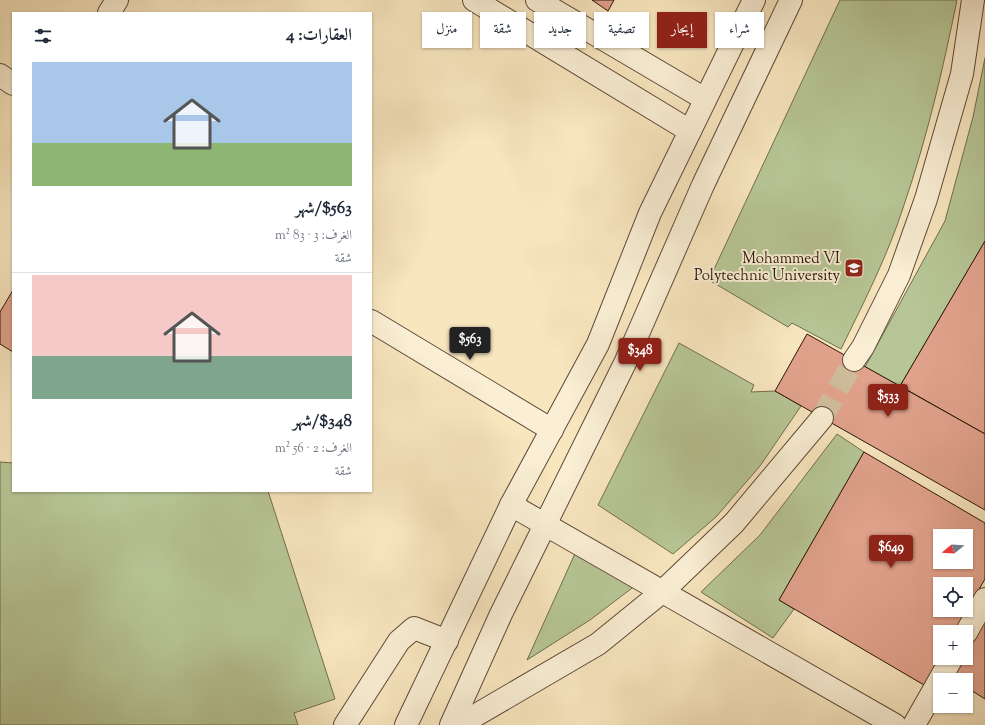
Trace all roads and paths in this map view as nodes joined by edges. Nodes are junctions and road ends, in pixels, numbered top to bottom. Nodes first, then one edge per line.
1 (118, 0) edge
2 (474, 0) edge
3 (537, 0) edge
4 (754, 0) edge
5 (791, 0) edge
6 (973, 0) edge
7 (110, 12) edge
8 (0, 75) edge
9 (12, 83) edge
10 (705, 99) junction
11 (690, 131) junction
12 (372, 322) edge
13 (854, 360) tunnel mouth
14 (822, 418) tunnel mouth
15 (552, 430) junction
16 (511, 505) junction
17 (546, 525) junction
18 (662, 592) junction
19 (985, 599) edge
20 (970, 625) edge
21 (447, 641) junction
22 (948, 665) edge
23 (345, 725) edge
24 (406, 725) edge
25 (450, 725) edge
26 (459, 725) edge
27 (895, 725) edge
28 (914, 725) edge

1 - 7 street
2 - 11 street
3 - 10 street
4 - 10 street
5 - 17 street
6 - 13 street
8 - 9 street
10 - 11 street
11 - 15 street
12 - 15 street
14 - 18 street
15 - 16 street
16 - 17 street
16 - 21 street
17 - 18 street
17 - 25 street
18 - 26 street
18 - 27 street
19 - 20 street
21 - 23 street
21 - 24 street
22 - 28 street

